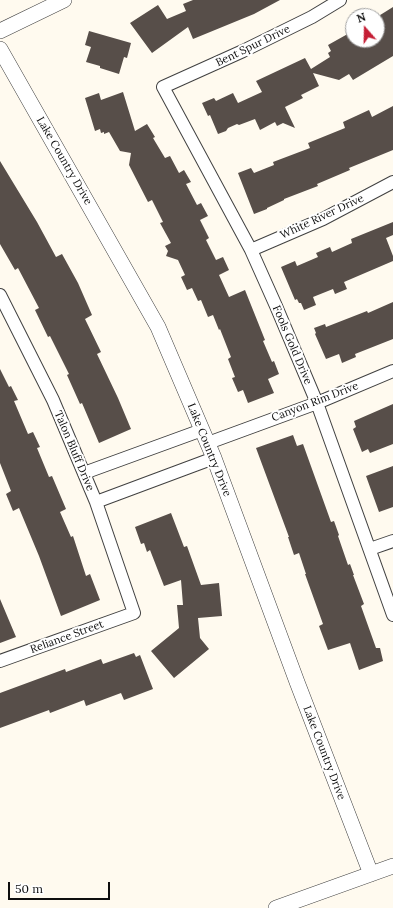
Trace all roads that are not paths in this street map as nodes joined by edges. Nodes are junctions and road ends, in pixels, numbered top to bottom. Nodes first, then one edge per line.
1 (64, 0) edge
2 (340, 0) edge
3 (0, 31) edge
4 (0, 49) edge
5 (163, 87) joint
6 (393, 182) edge
7 (251, 250) junction
8 (0, 295) edge
9 (393, 371) edge
10 (317, 403) junction
11 (205, 437) junction
12 (214, 458) junction
13 (84, 474) junction
14 (96, 502) junction
15 (393, 541) edge
16 (370, 549) junction
17 (134, 613) joint
18 (393, 614) edge
19 (0, 661) edge
20 (393, 866) edge
21 (371, 874) junction
22 (276, 908) edge

1 - 3 street
2 - 5 street, Bent Spur Drive
4 - 11 street, Lake Country Drive
5 - 7 street, Fools Gold Drive
6 - 7 street, White River Drive
7 - 10 street, Fools Gold Drive
8 - 13 street, Talon Bluff Drive
9 - 10 street, Canyon Rim Drive
10 - 11 street, Canyon Rim Drive
10 - 16 street, Fools Gold Drive
11 - 12 street, Lake Country Drive
11 - 13 street, Canyon Rim Drive
12 - 14 street
12 - 21 street, Lake Country Drive
13 - 14 street, Talon Bluff Drive
14 - 17 street, Talon Bluff Drive
15 - 16 street
16 - 18 street, Fools Gold Drive
17 - 19 street, Reliance Street
20 - 21 street
21 - 22 street

